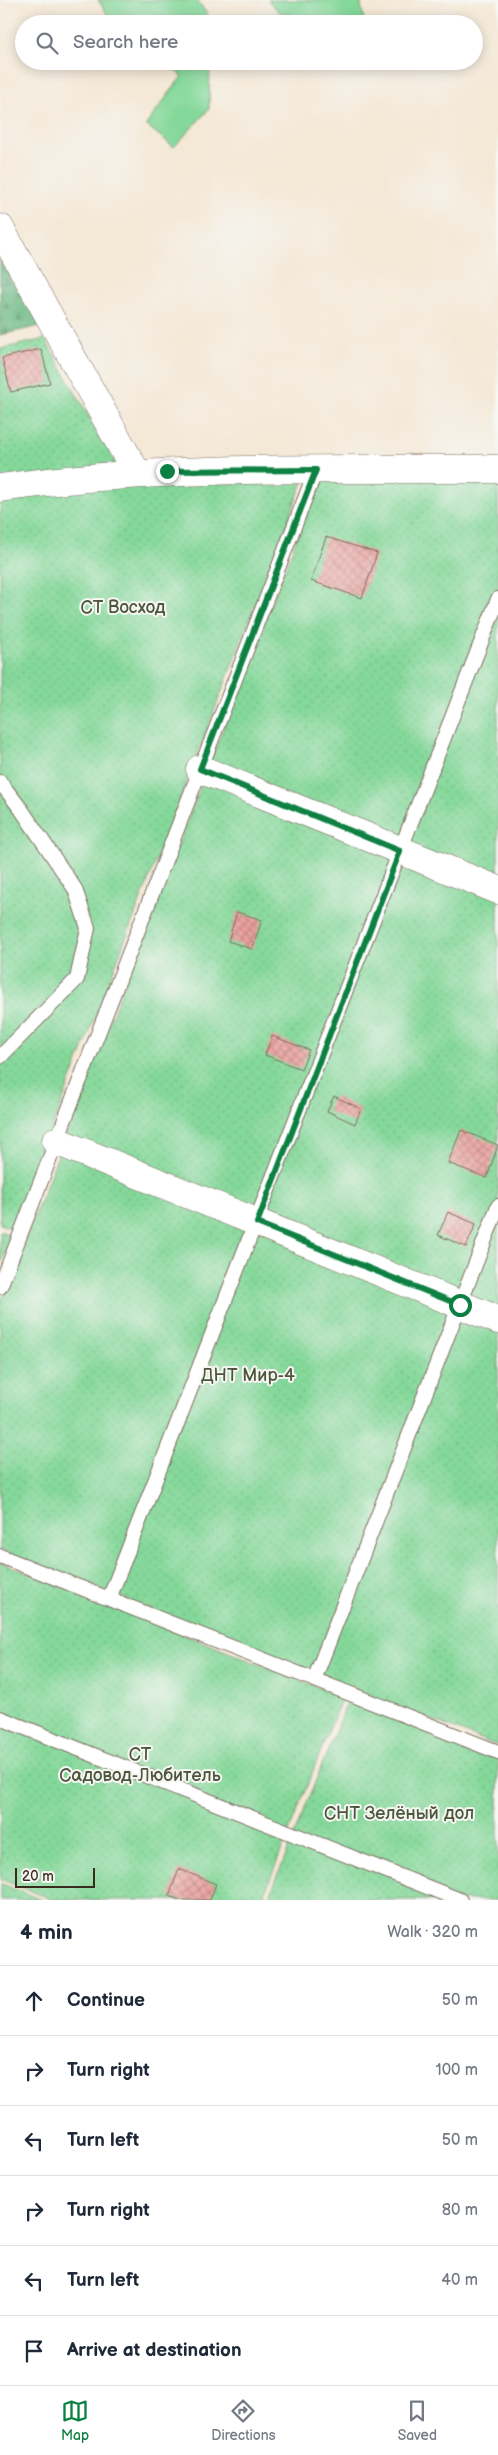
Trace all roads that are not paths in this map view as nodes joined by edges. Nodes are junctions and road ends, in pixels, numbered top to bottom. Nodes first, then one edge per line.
1 (0, 228) edge
2 (498, 469) edge
3 (316, 470) junction
4 (138, 474) junction
5 (0, 488) edge
6 (498, 600) edge
7 (200, 769) junction
8 (0, 782) edge
9 (400, 851) junction
10 (498, 890) edge
11 (0, 1057) edge
12 (56, 1141) junction
13 (498, 1206) edge
14 (257, 1223) junction
15 (0, 1287) edge
16 (460, 1305) junction
17 (498, 1320) edge
18 (0, 1556) edge
19 (109, 1599) junction
20 (314, 1680) junction
21 (0, 1718) edge
22 (498, 1752) edge
23 (460, 1900) edge

1 - 4 street
2 - 3 street
3 - 4 street
3 - 7 lane
4 - 5 street
6 - 9 lane
7 - 9 street
7 - 12 lane
8 - 11 lane
9 - 10 street
9 - 14 lane
12 - 14 street
12 - 15 lane
13 - 16 lane
14 - 16 street
14 - 19 lane
16 - 17 street
16 - 20 lane
18 - 19 lane
19 - 20 lane
20 - 22 lane
21 - 23 lane

